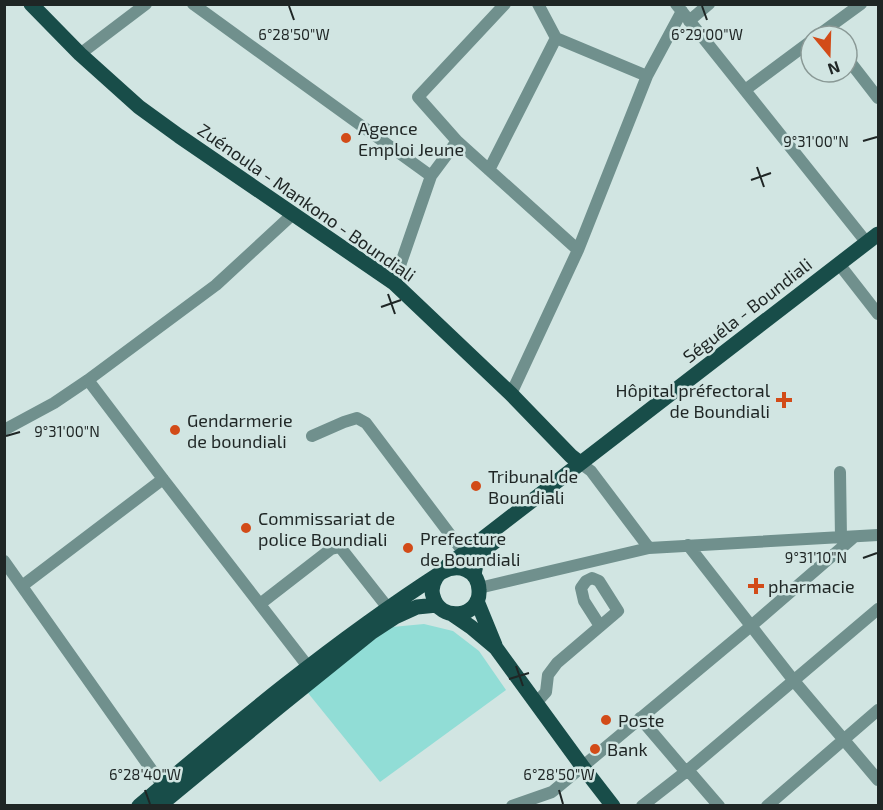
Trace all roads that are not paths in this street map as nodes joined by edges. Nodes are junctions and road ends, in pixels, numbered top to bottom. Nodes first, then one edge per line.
1 (31, 4) edge
2 (146, 4) edge
3 (192, 4) edge
4 (505, 4) edge
5 (538, 4) edge
6 (709, 4) edge
7 (861, 4) edge
8 (682, 12) edge
9 (836, 24) edge
10 (556, 38) junction
11 (799, 50) edge
12 (80, 54) junction
13 (859, 73) edge
14 (647, 76) junction
15 (745, 90) junction
16 (879, 98) edge
17 (457, 141) junction
18 (489, 170) junction
19 (431, 176) junction
20 (294, 214) junction
21 (875, 241) edge
22 (578, 250) junction
23 (842, 267) junction
24 (394, 283) junction
25 (879, 314) edge
26 (88, 380) junction
27 (511, 394) junction
28 (4, 430) edge
29 (312, 435) dead end
30 (584, 466) junction
31 (840, 472) dead end
32 (163, 479) junction
33 (879, 535) edge
34 (848, 537) junction
35 (688, 545) junction
36 (649, 548) junction
37 (464, 553) junction
38 (4, 561) edge
39 (442, 572) junction
40 (22, 586) junction
41 (477, 588) junction
42 (584, 601) junction
43 (260, 604) junction
44 (437, 605) junction
45 (388, 608) junction
46 (879, 609) edge
47 (452, 614) junction
48 (600, 626) junction
49 (751, 626) junction
50 (583, 641) junction
51 (496, 648) junction
52 (312, 672) junction
53 (794, 681) junction
54 (536, 703) junction
55 (879, 710) edge
56 (640, 718) junction
57 (844, 740) junction
58 (582, 766) junction
59 (687, 771) junction
60 (879, 780) edge
61 (163, 786) junction
62 (552, 792) junction
63 (147, 804) edge
64 (512, 806) edge
65 (548, 806) edge
66 (613, 806) edge
67 (642, 806) edge
68 (719, 806) edge
69 (766, 806) edge

1 - 12 main road, Zuénoula - Mankono - Boundiali
2 - 12 street
3 - 19 street
4 - 17 street
5 - 10 street
6 - 8 street
7 - 9 street
8 - 14 street
8 - 15 street
10 - 14 street
10 - 18 street
11 - 15 street
12 - 20 main road, Zuénoula - Mankono - Boundiali
13 - 16 street
14 - 22 street
15 - 21 street
17 - 18 street
17 - 19 street
18 - 22 street
19 - 24 street
20 - 24 main road, Zuénoula - Mankono - Boundiali
20 - 26 street
21 - 23 main road, Séguéla - Boundiali
22 - 27 street
23 - 25 street
23 - 30 main road, Séguéla - Boundiali
24 - 27 main road, Zuénoula - Mankono - Boundiali
26 - 28 street
26 - 32 street
27 - 30 main road, Zuénoula - Mankono - Boundiali
29 - 37 street
30 - 36 street
30 - 37 main road, Séguéla - Boundiali
30 - 41 main road, Séguéla - Boundiali
31 - 34 street
32 - 40 street
32 - 43 street
33 - 34 street
34 - 35 street
34 - 49 street
35 - 36 street
35 - 49 street
36 - 41 street
37 - 39 main road, Séguéla - Boundiali
38 - 40 street
39 - 41 main road
39 - 44 main road
39 - 45 main road, Séguéla - Boundiali
40 - 61 street
41 - 47 main road
41 - 51 main road
42 - 48 street
42 - 48 street
42 - 50 street
43 - 45 street
43 - 52 street
44 - 47 main road
44 - 52 main road
45 - 52 main road, Séguéla - Boundiali
46 - 53 street
47 - 51 main road
48 - 50 street
49 - 53 street
49 - 56 street
50 - 54 street
51 - 54 main road
52 - 61 main road
52 - 63 main road
53 - 57 street
53 - 59 street
54 - 58 main road
55 - 57 street
56 - 58 street
56 - 59 street
57 - 60 street
57 - 69 street
58 - 62 street
58 - 66 main road
59 - 67 street
59 - 68 street
61 - 63 main road
62 - 64 street
62 - 65 street

